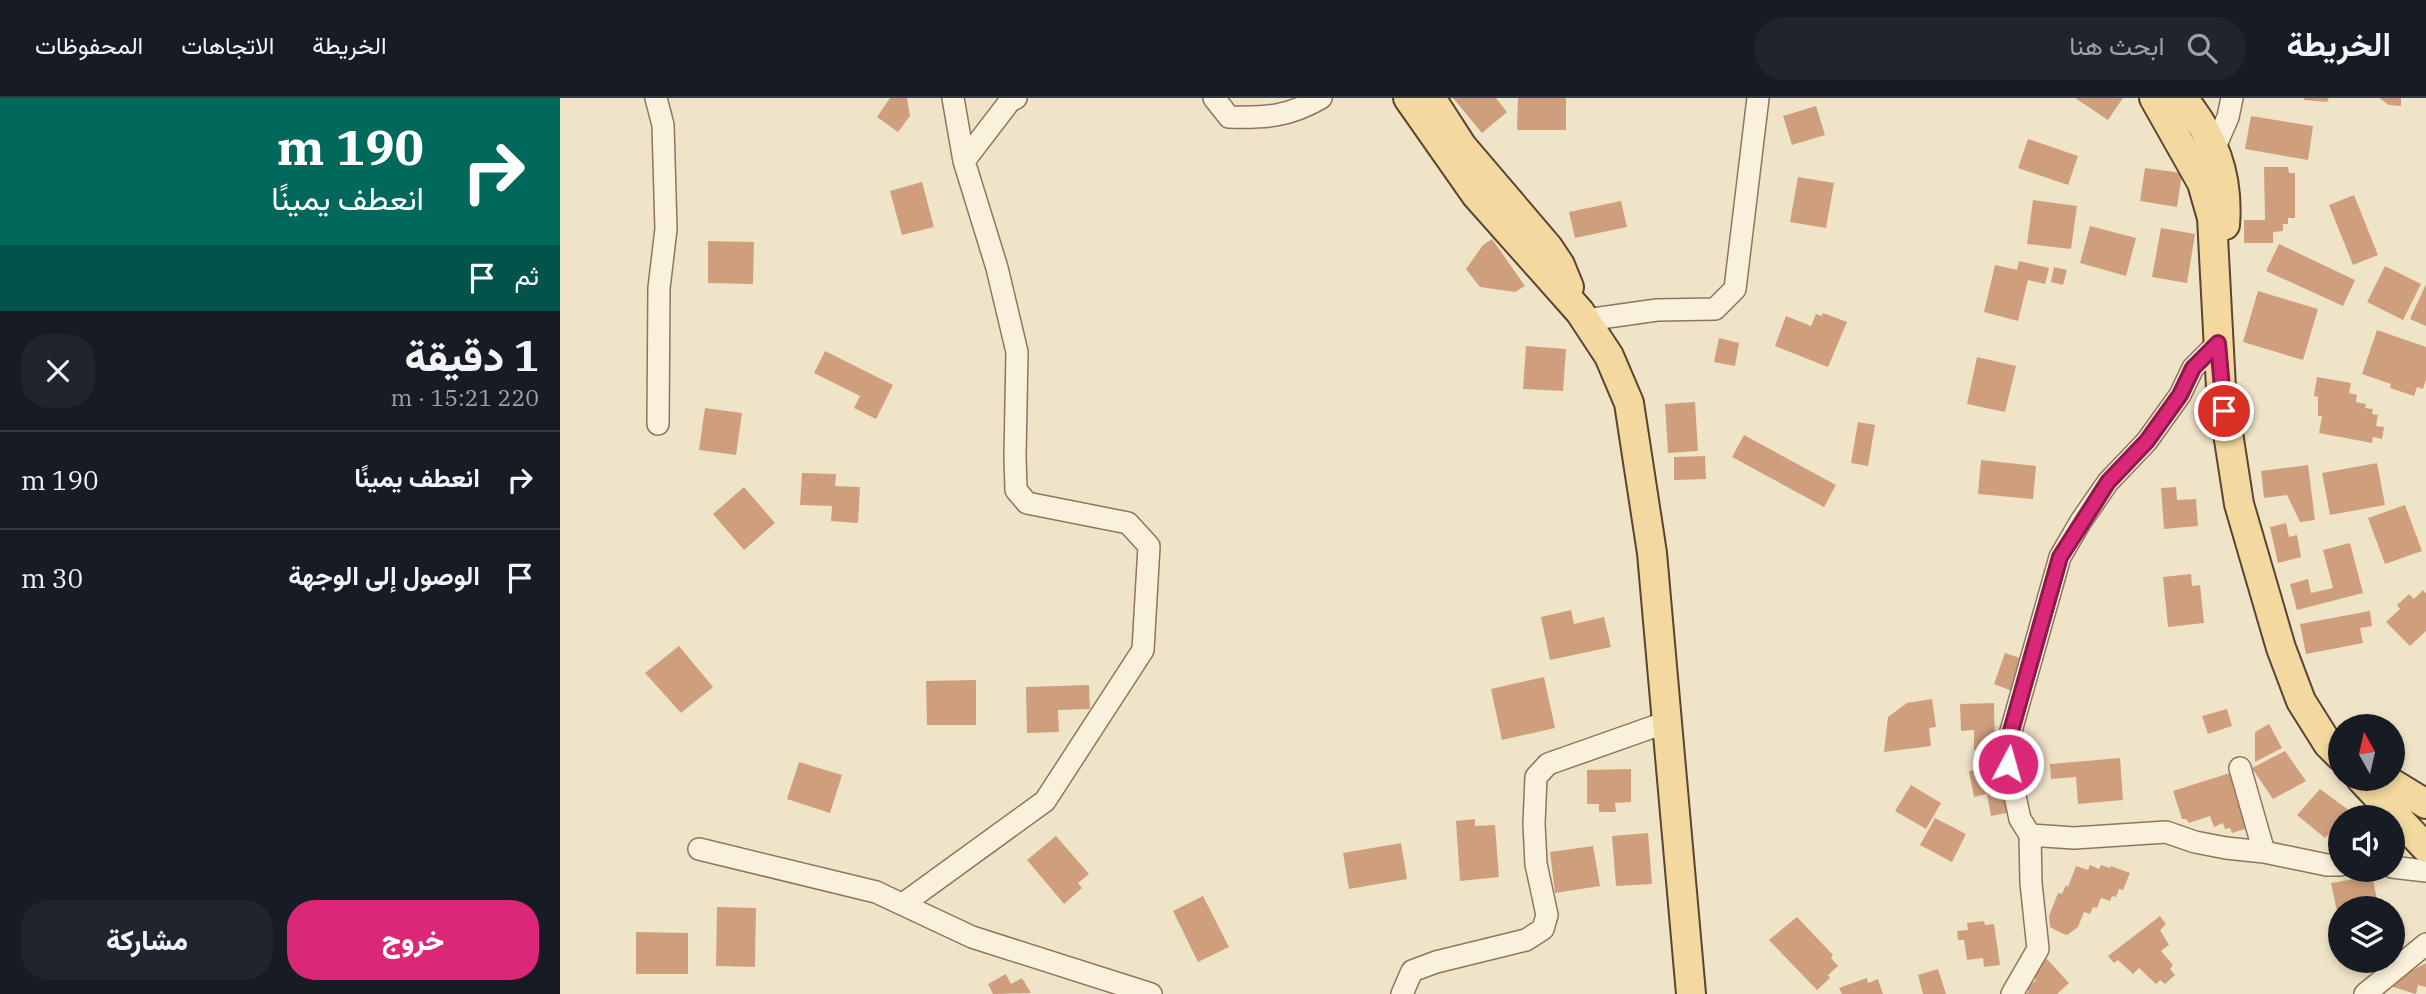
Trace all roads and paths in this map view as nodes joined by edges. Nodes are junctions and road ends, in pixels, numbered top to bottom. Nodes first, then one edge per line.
1 (656, 98) edge
2 (953, 98) edge
3 (1016, 98) edge
4 (1214, 98) edge
5 (1321, 98) edge
6 (1408, 98) edge
7 (1431, 98) edge
8 (1758, 98) edge
9 (2154, 98) edge
10 (2232, 98) edge
11 (2192, 101) edge
12 (2179, 141) junction
13 (2215, 147) junction
14 (964, 161) junction
15 (2217, 290) junction
16 (1583, 316) junction
17 (2218, 343) junction
18 (658, 424) dead end
19 (1667, 722) junction
20 (2328, 739) edge
21 (2240, 768) dead end
22 (2372, 791) edge
23 (2405, 791) edge
24 (2426, 804) edge
25 (2030, 835) junction
26 (2426, 848) edge
27 (699, 849) dead end
28 (2264, 852) junction
29 (2328, 865) edge
30 (2405, 869) edge
31 (2426, 871) edge
32 (903, 904) junction
33 (2426, 944) edge
34 (1151, 994) edge
35 (1402, 994) edge
36 (1691, 994) edge
37 (2012, 994) edge
38 (2365, 994) edge

1 - 18 street
2 - 14 street
3 - 14 street
4 - 5 street
6 - 16 main road
7 - 16 main road
8 - 16 street
9 - 12 main road
10 - 13 street
11 - 12 street
11 - 13 main road
12 - 13 street
12 - 15 main road
13 - 15 main road
14 - 32 street
15 - 17 main road
16 - 19 main road
17 - 20 main road
17 - 25 street
19 - 35 street
19 - 36 main road
21 - 28 street
22 - 26 main road
23 - 24 main road
25 - 28 street
25 - 37 street
27 - 32 street
28 - 29 street
30 - 31 street
32 - 34 street
33 - 38 street

